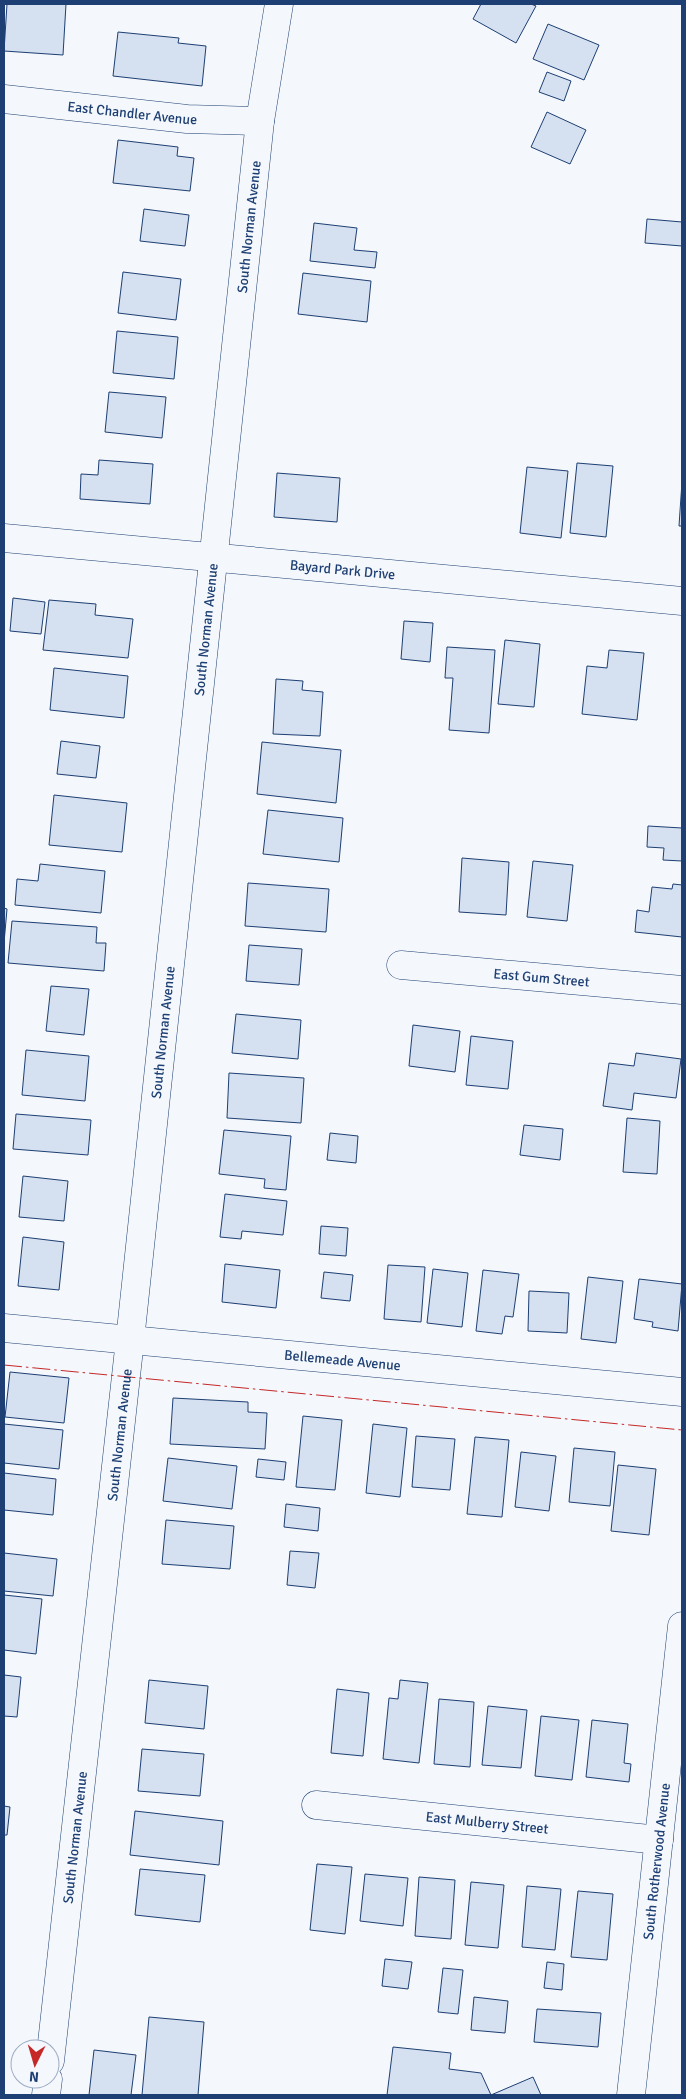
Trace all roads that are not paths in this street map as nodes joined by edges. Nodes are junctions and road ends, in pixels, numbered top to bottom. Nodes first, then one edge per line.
1 (278, 4) edge
2 (4, 99) edge
3 (260, 120) junction
4 (4, 538) edge
5 (212, 557) junction
6 (682, 601) edge
7 (401, 966) dead end
8 (682, 990) edge
9 (4, 1328) edge
10 (130, 1340) junction
11 (682, 1392) edge
12 (682, 1626) edge
13 (316, 1805) dead end
14 (659, 1840) junction
15 (52, 2039) edge
16 (631, 2095) edge

1 - 3 street, South Norman Avenue
2 - 3 street, East Chandler Avenue
3 - 5 street, South Norman Avenue
4 - 5 street, Bayard Park Drive
5 - 6 street, Bayard Park Drive
5 - 10 street, South Norman Avenue
7 - 8 street, East Gum Street
9 - 10 street, Bellemeade Avenue
10 - 11 street, Bellemeade Avenue
10 - 15 street, South Norman Avenue
12 - 14 street, South Rotherwood Avenue
13 - 14 street, East Mulberry Street
14 - 16 street, South Rotherwood Avenue

